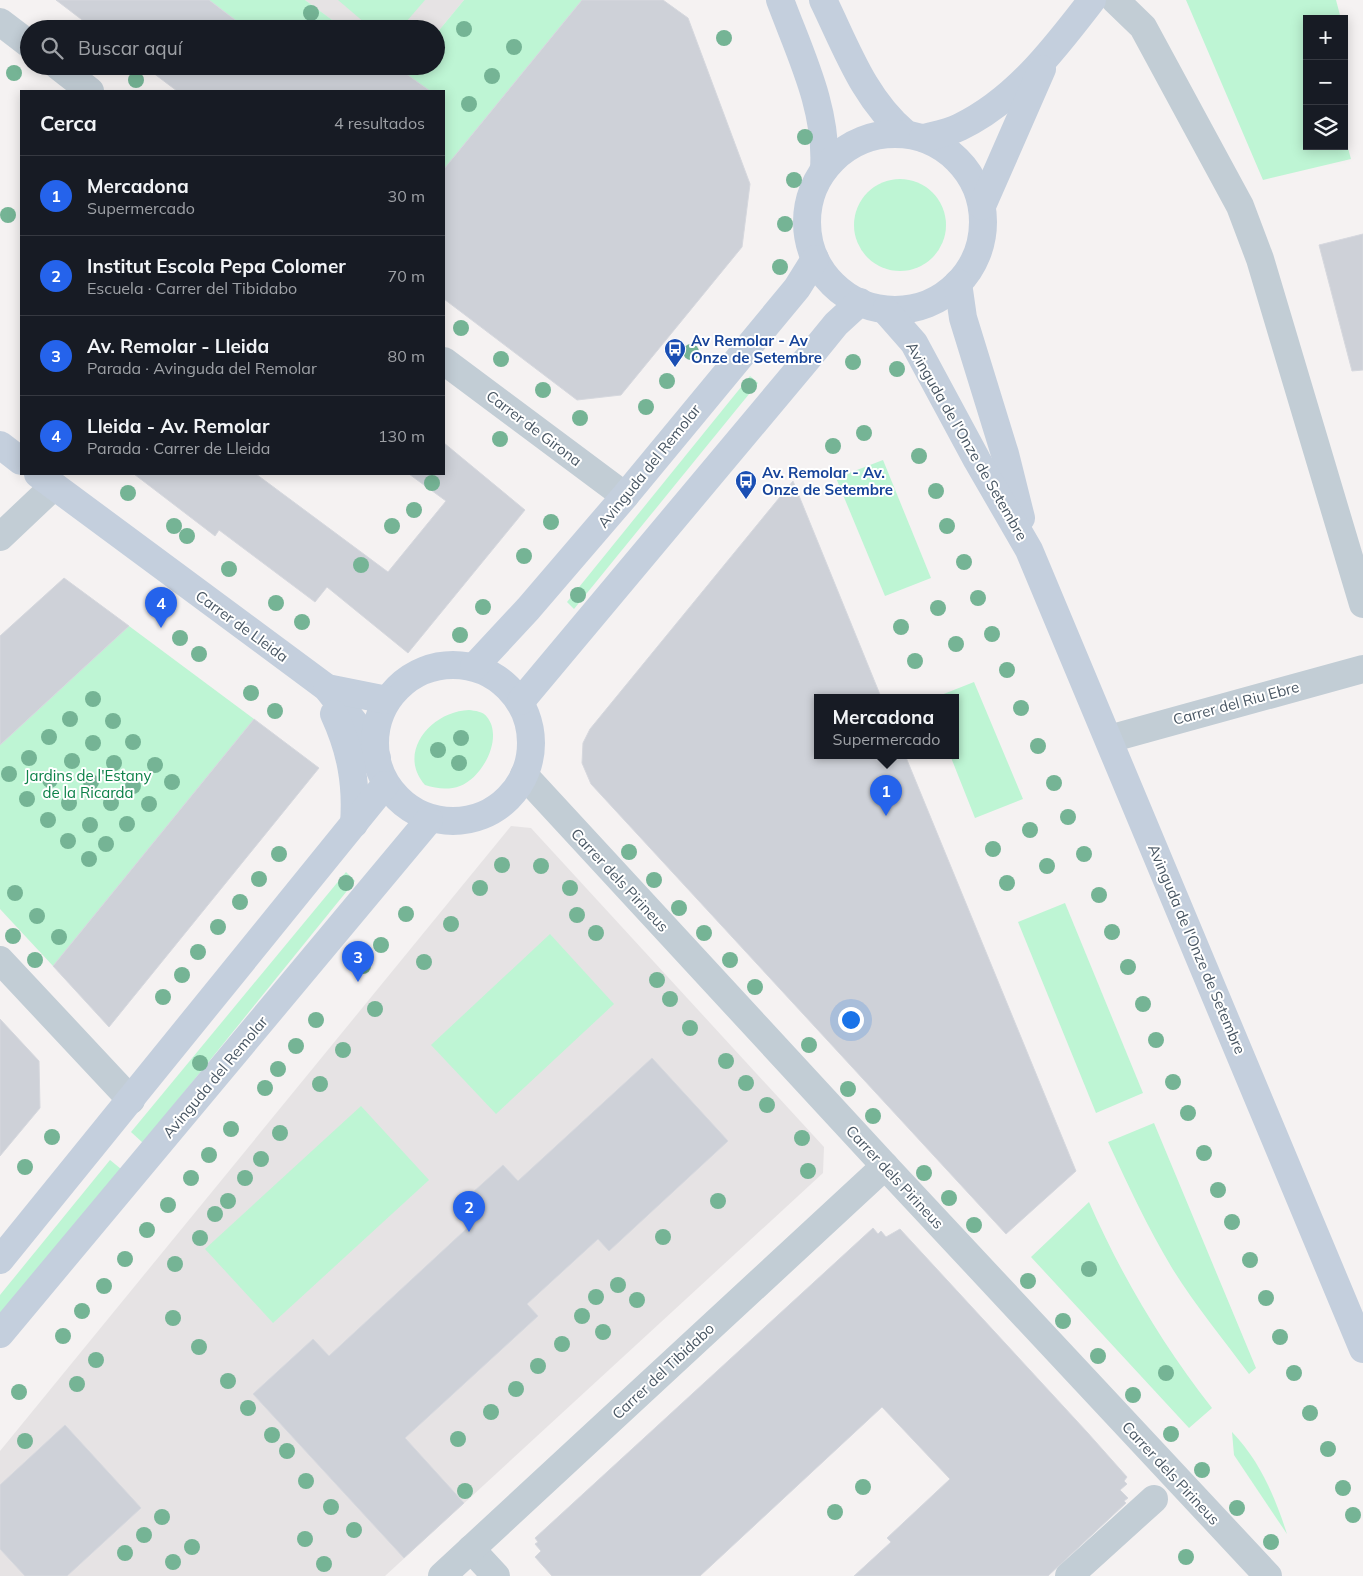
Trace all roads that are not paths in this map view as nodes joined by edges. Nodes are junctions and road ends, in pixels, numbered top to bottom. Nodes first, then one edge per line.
1 (780, 0) edge
2 (823, 0) edge
3 (1092, 0) edge
4 (1115, 0) edge
5 (0, 22) edge
6 (20, 37) edge
7 (1046, 61) junction
8 (70, 75) edge
9 (89, 90) edge
10 (914, 136) junction
11 (824, 169) junction
12 (982, 206) junction
13 (815, 259) junction
14 (958, 283) junction
15 (872, 306) junction
16 (445, 362) edge
17 (0, 445) edge
18 (20, 460) edge
19 (46, 480) edge
20 (625, 496) junction
21 (0, 537) edge
22 (1029, 550) junction
23 (1363, 604) edge
24 (286, 659) junction
25 (474, 667) junction
26 (1363, 669) edge
27 (327, 688) junction
28 (387, 700) junction
29 (521, 701) junction
30 (1109, 739) junction
31 (377, 758) junction
32 (524, 775) junction
33 (385, 785) junction
34 (429, 820) junction
35 (354, 824) junction
36 (0, 960) edge
37 (132, 1100) junction
38 (885, 1166) junction
39 (0, 1260) edge
40 (0, 1334) edge
41 (1363, 1349) edge
42 (1154, 1499) dead end
43 (471, 1549) junction
44 (442, 1576) edge
45 (496, 1576) edge
46 (1069, 1576) edge
47 (1268, 1576) edge

1 - 11 street
2 - 10 street
3 - 7 street
4 - 23 street
5 - 6 street
7 - 10 street
7 - 12 street
8 - 9 street
10 - 11 street
10 - 12 street
11 - 13 street
12 - 14 street
13 - 15 street
13 - 20 street, Avinguda del Remolar
14 - 15 street
14 - 22 street, Avinguda de l'Onze de Setembre
15 - 22 street, Avinguda de l'Onze de Setembre
15 - 29 street
16 - 20 street, Carrer de Girona
17 - 18 street
19 - 21 street
19 - 24 street, Carrer de Lleida
20 - 25 street, Avinguda del Remolar
22 - 30 street, Avinguda de l'Onze de Setembre
24 - 27 street, Carrer de Lleida
24 - 35 street
25 - 28 street
25 - 29 street
26 - 30 street, Carrer del Riu Ebre
27 - 28 street, Carrer de Lleida
27 - 31 street, Carrer de Lleida
28 - 31 street
29 - 32 street
30 - 41 street, Avinguda de l'Onze de Setembre
31 - 33 street
32 - 34 street
32 - 38 street, Carrer dels Pirineus
33 - 34 street
33 - 35 street
34 - 40 street, Avinguda del Remolar
35 - 37 street
36 - 37 street
37 - 39 street
38 - 43 street, Carrer del Tibidabo
38 - 47 street, Carrer dels Pirineus
42 - 46 street
43 - 44 street, Carrer del Tibidabo
43 - 45 street

